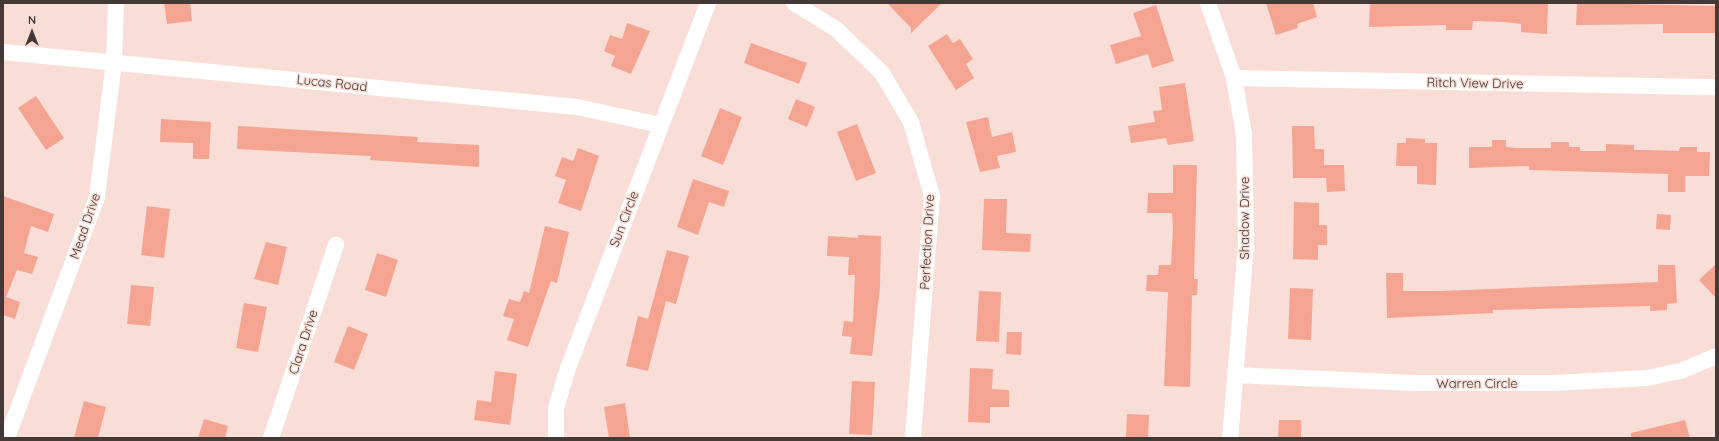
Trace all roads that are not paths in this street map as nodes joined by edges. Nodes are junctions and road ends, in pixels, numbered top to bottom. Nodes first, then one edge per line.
1 (116, 3) edge
2 (708, 3) edge
3 (794, 3) edge
4 (1208, 3) edge
5 (3, 52) edge
6 (114, 62) junction
7 (1234, 78) junction
8 (1716, 87) edge
9 (660, 125) junction
10 (336, 245) dead end
11 (1716, 356) edge
12 (1235, 376) junction
13 (7, 438) edge
14 (271, 438) edge
15 (556, 438) edge
16 (913, 438) edge
17 (1230, 438) edge

1 - 6 street, Mead Drive
2 - 9 street, Sun Circle
3 - 16 street, Perfection Drive
4 - 7 street, Shadow Drive
5 - 6 street, Lucas Road
6 - 9 street, Lucas Road
6 - 13 street, Mead Drive
7 - 8 street, Ritch View Drive
7 - 12 street, Shadow Drive
9 - 15 street, Sun Circle
10 - 14 street, Clara Drive
11 - 12 street, Warren Circle
12 - 17 street, Shadow Drive

